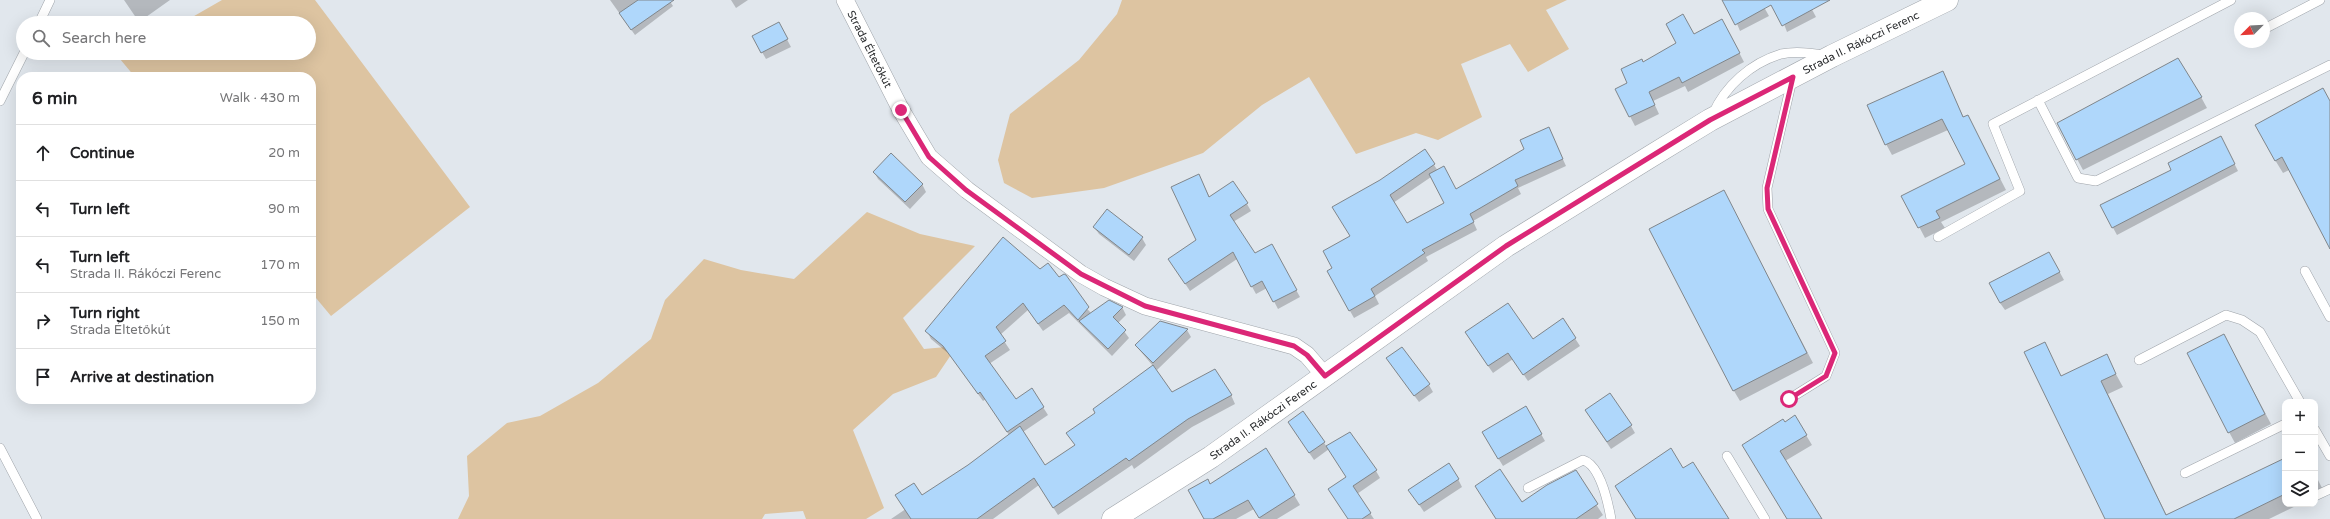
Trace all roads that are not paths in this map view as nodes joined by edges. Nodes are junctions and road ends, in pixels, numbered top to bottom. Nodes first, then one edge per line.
1 (50, 0) edge
2 (845, 0) edge
3 (1947, 0) edge
4 (2231, 0) edge
5 (2320, 0) edge
6 (42, 16) edge
7 (2270, 26) edge
8 (1832, 56) junction
9 (20, 60) edge
10 (2330, 65) edge
11 (1793, 77) junction
12 (2038, 100) junction
13 (0, 101) edge
14 (1710, 120) junction
15 (1938, 237) dead end
16 (2305, 271) dead end
17 (2330, 317) edge
18 (2139, 360) dead end
19 (1325, 376) junction
20 (1789, 399) dead end
21 (2298, 399) edge
22 (2282, 425) edge
23 (2318, 435) edge
24 (0, 448) edge
25 (1727, 456) dead end
26 (2330, 456) edge
27 (2185, 473) dead end
28 (1528, 488) dead end
29 (2330, 488) edge
30 (2318, 494) edge
31 (37, 519) edge
32 (1113, 519) edge
33 (1611, 519) edge
34 (1765, 519) edge

1 - 6 lane
2 - 19 street, Strada Éltetőkút
3 - 8 main road, Strada II. Rákóczi Ferenc
4 - 12 lane
5 - 7 lane
8 - 11 main road, Strada II. Rákóczi Ferenc
8 - 14 lane
9 - 13 lane
10 - 12 lane
11 - 14 main road, Strada II. Rákóczi Ferenc
11 - 20 lane
12 - 15 lane
14 - 19 main road, Strada II. Rákóczi Ferenc
16 - 17 lane
18 - 21 lane
19 - 32 main road, Strada II. Rákóczi Ferenc
22 - 27 lane
23 - 26 lane
24 - 31 lane
25 - 34 lane
28 - 33 lane
29 - 30 lane

